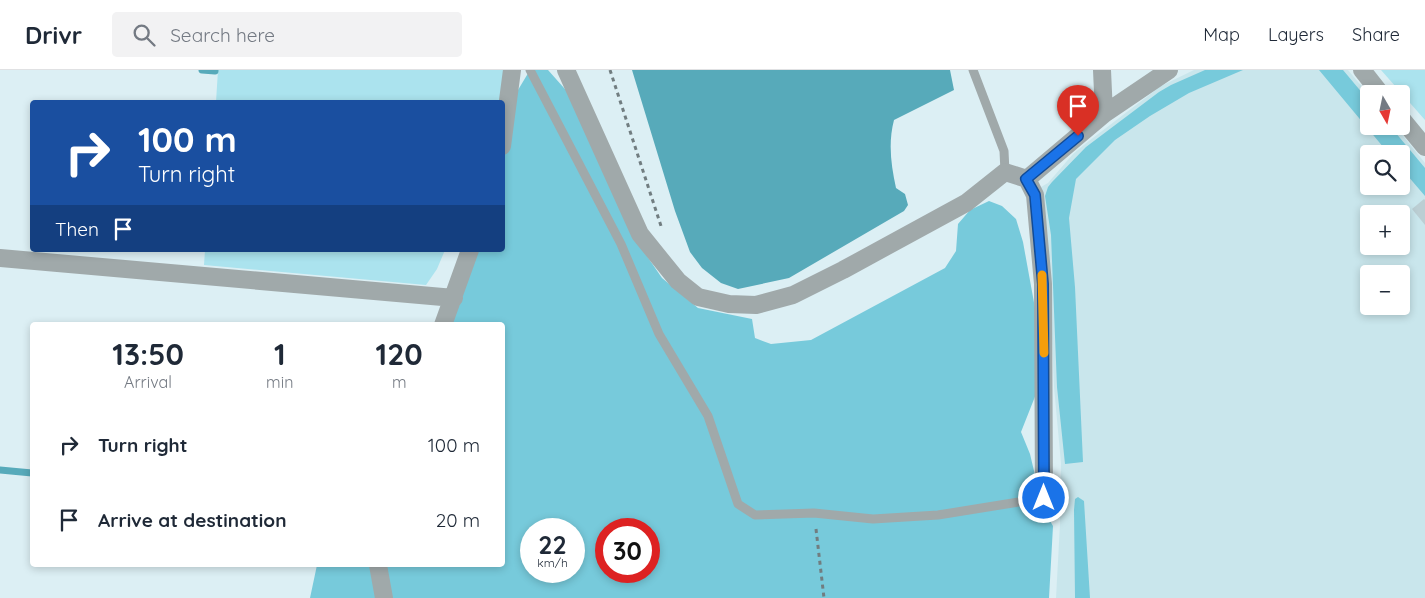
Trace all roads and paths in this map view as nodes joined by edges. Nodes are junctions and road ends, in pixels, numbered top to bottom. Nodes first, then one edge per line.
1 (512, 70) edge
2 (530, 70) edge
3 (566, 70) edge
4 (610, 70) edge
5 (974, 70) edge
6 (1102, 70) edge
7 (1169, 70) edge
8 (1362, 70) edge
9 (1374, 85) edge
10 (1104, 114) junction
11 (505, 123) edge
12 (1410, 129) edge
13 (1425, 147) edge
14 (1005, 172) junction
15 (1026, 179) junction
16 (662, 228) dead end
17 (469, 252) edge
18 (0, 258) edge
19 (454, 298) junction
20 (444, 322) edge
21 (1044, 498) joint
22 (814, 513) junction
23 (378, 567) edge
24 (384, 598) edge
25 (824, 598) edge

1 - 11 street
2 - 22 lane
3 - 14 street
4 - 16 path
5 - 14 lane
6 - 10 street
7 - 10 street
8 - 9 street
10 - 15 street
12 - 13 street
14 - 15 street
15 - 21 street
17 - 19 street
18 - 19 street
19 - 20 street
21 - 22 lane
22 - 25 path
23 - 24 street

